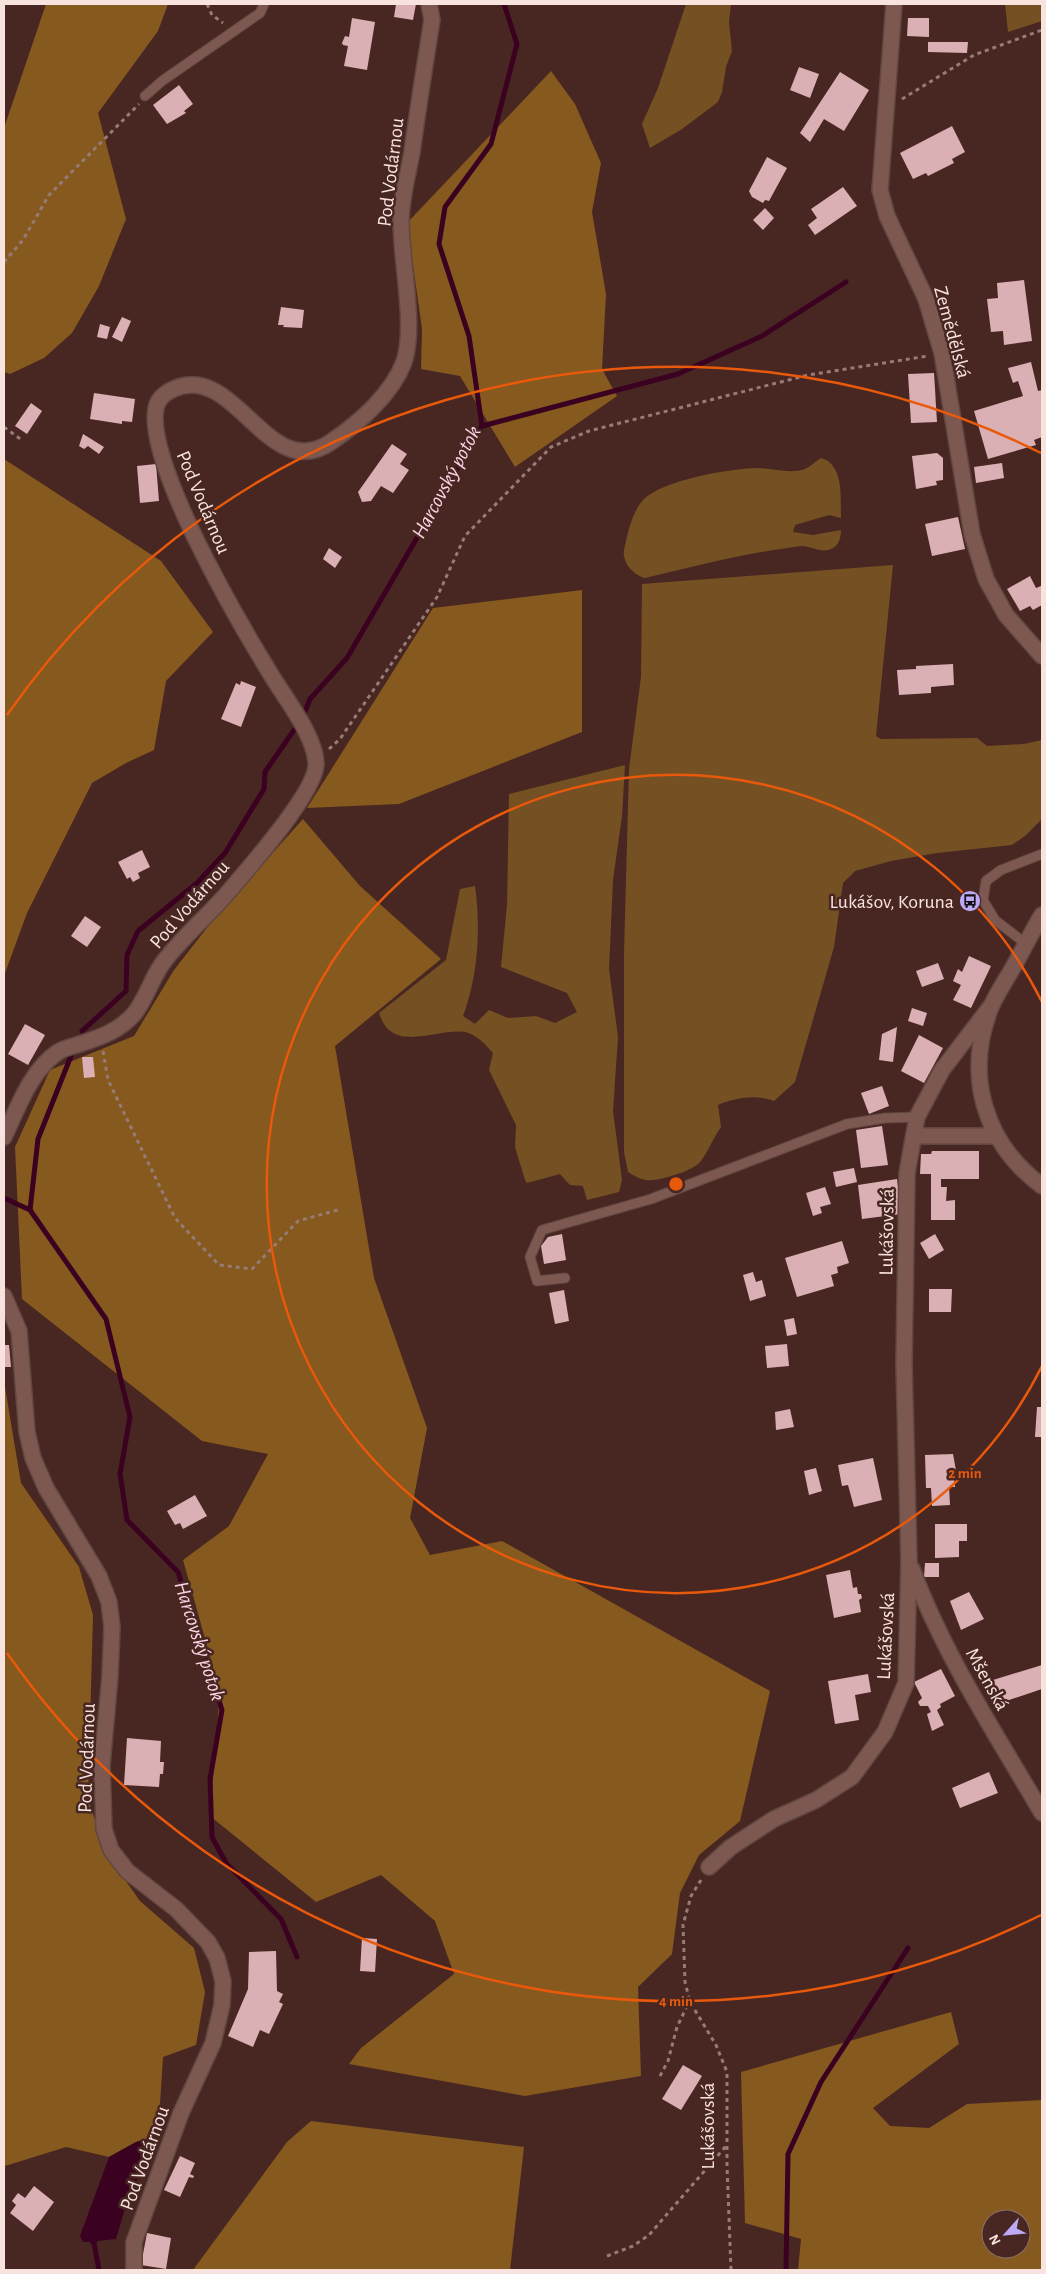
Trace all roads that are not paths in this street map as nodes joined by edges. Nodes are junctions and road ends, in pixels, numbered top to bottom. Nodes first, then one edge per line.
1 (264, 4) edge
2 (429, 4) edge
3 (894, 4) edge
4 (146, 96) road end
5 (1042, 656) edge
6 (1042, 854) edge
7 (1042, 914) edge
8 (1025, 943) junction
9 (991, 1006) junction
10 (917, 1117) junction
11 (4, 1136) edge
12 (914, 1136) junction
13 (997, 1136) junction
14 (1042, 1186) edge
15 (565, 1278) dead end
16 (4, 1296) edge
17 (909, 1561) junction
18 (1042, 1813) edge
19 (709, 1867) road end
20 (134, 2270) edge

1 - 4 lane
2 - 11 street, Pod Vodárnou
3 - 5 street, Zemědělská
6 - 8 lane
7 - 8 street
8 - 9 street
9 - 10 street, Lukášovská
9 - 13 street
10 - 12 street, Lukášovská
10 - 15 lane
12 - 13 street
12 - 17 street, Lukášovská
13 - 14 street
16 - 20 street, Pod Vodárnou
17 - 18 street, Mšenská
17 - 19 street, Lukášovská

